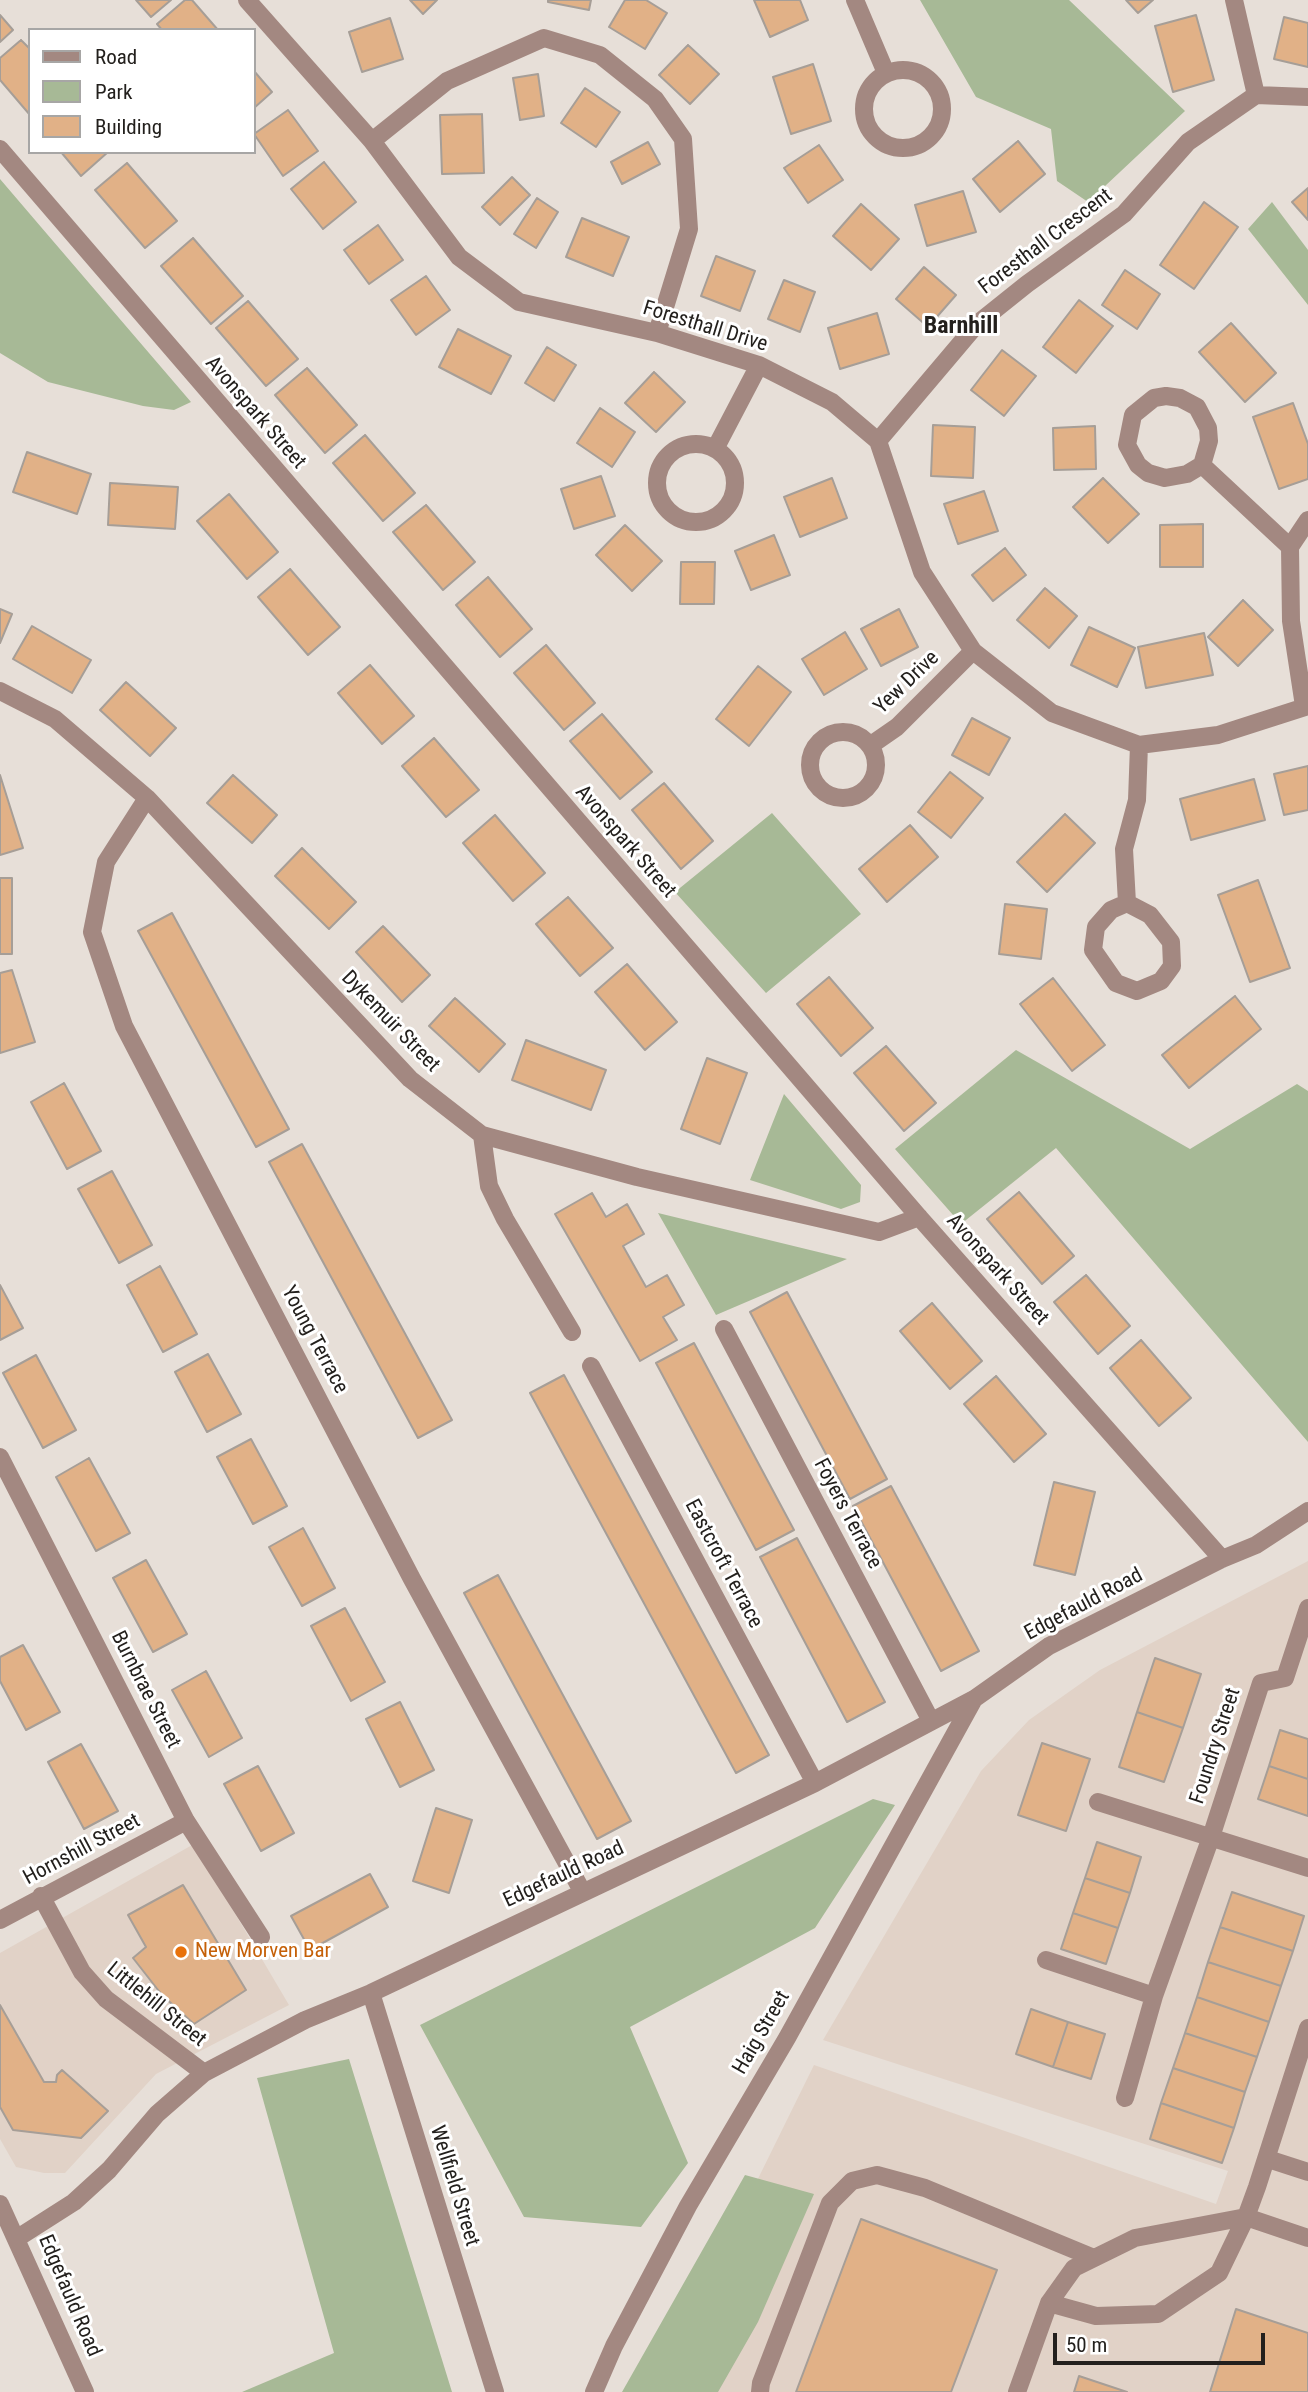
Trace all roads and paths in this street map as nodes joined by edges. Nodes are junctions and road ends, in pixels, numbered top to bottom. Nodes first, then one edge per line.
1 (247, 0) edge
2 (855, 0) edge
3 (1234, 0) edge
4 (886, 73) junction
5 (1256, 95) junction
6 (1308, 97) edge
7 (372, 141) junction
8 (0, 149) edge
9 (657, 333) junction
10 (760, 365) junction
11 (878, 441) junction
12 (715, 449) junction
13 (1202, 465) junction
14 (1308, 520) edge
15 (1290, 547) junction
16 (973, 651) junction
17 (0, 691) edge
18 (1306, 706) edge
19 (871, 745) dead end
20 (1139, 746) junction
21 (147, 798) junction
22 (1126, 903) junction
23 (482, 1135) junction
24 (919, 1217) junction
25 (723, 1329) dead end
26 (572, 1332) dead end
27 (591, 1366) dead end
28 (0, 1457) edge
29 (1308, 1511) edge
30 (1222, 1559) junction
31 (1308, 1608) edge
32 (974, 1699) junction
33 (931, 1721) junction
34 (815, 1783) junction
35 (1098, 1802) dead end
36 (186, 1821) junction
37 (1211, 1838) junction
38 (1308, 1868) edge
39 (582, 1891) junction
40 (41, 1896) junction
41 (0, 1920) edge
42 (261, 1937) dead end
43 (1046, 1960) dead end
44 (371, 1993) junction
45 (1154, 1996) junction
46 (1308, 2028) edge
47 (204, 2073) junction
48 (1125, 2098) dead end
49 (1268, 2159) junction
50 (1308, 2172) edge
51 (0, 2204) edge
52 (1246, 2217) junction
53 (1308, 2238) edge
54 (16, 2239) junction
55 (1094, 2258) junction
56 (1049, 2303) junction
57 (85, 2392) edge
58 (495, 2392) edge
59 (594, 2392) edge
60 (760, 2392) edge
61 (1017, 2392) edge

1 - 7 street, Foresthall Drive
2 - 4 street
3 - 5 street
4 - 4 street
5 - 6 street
5 - 11 street, Foresthall Crescent
7 - 9 street, Foresthall Drive
7 - 9 street
8 - 24 street, Avonspark Street
9 - 10 street, Foresthall Drive
10 - 11 street, Foresthall Drive
10 - 12 street
11 - 16 street
12 - 12 street
13 - 13 street
13 - 15 street
14 - 15 street
15 - 18 street
16 - 19 street, Yew Drive
16 - 20 street
17 - 21 street, Dykemuir Street
18 - 20 street
20 - 22 street
21 - 23 street, Dykemuir Street
21 - 39 street, Young Terrace
22 - 22 street
23 - 24 street, Dykemuir Street
23 - 26 street
24 - 30 street, Avonspark Street
25 - 33 street, Foyers Terrace
27 - 34 street, Eastcroft Terrace
28 - 36 street, Burnbrae Street
29 - 30 street, Edgefauld Road
30 - 32 street, Edgefauld Road
31 - 37 street, Foundry Street
32 - 33 street, Edgefauld Road
32 - 59 street, Haig Street
33 - 34 street, Edgefauld Road
34 - 39 street, Edgefauld Road
35 - 37 street, Foundry Street
36 - 40 street, Hornshill Street
36 - 42 street, Burnbrae Street
37 - 38 street, Foundry Street
37 - 45 street, Foundry Street
39 - 44 street, Edgefauld Road
40 - 41 street, Hornshill Street
40 - 47 street, Littlehill Street
43 - 45 street
44 - 47 street, Edgefauld Road
44 - 58 street, Wellfield Street
45 - 48 street, Foundry Street
46 - 49 street
47 - 54 street, Edgefauld Road
49 - 50 street
49 - 52 street
51 - 54 street
52 - 53 street
52 - 55 street
52 - 56 street
54 - 57 street, Edgefauld Road
55 - 56 street
55 - 60 street
56 - 61 street

